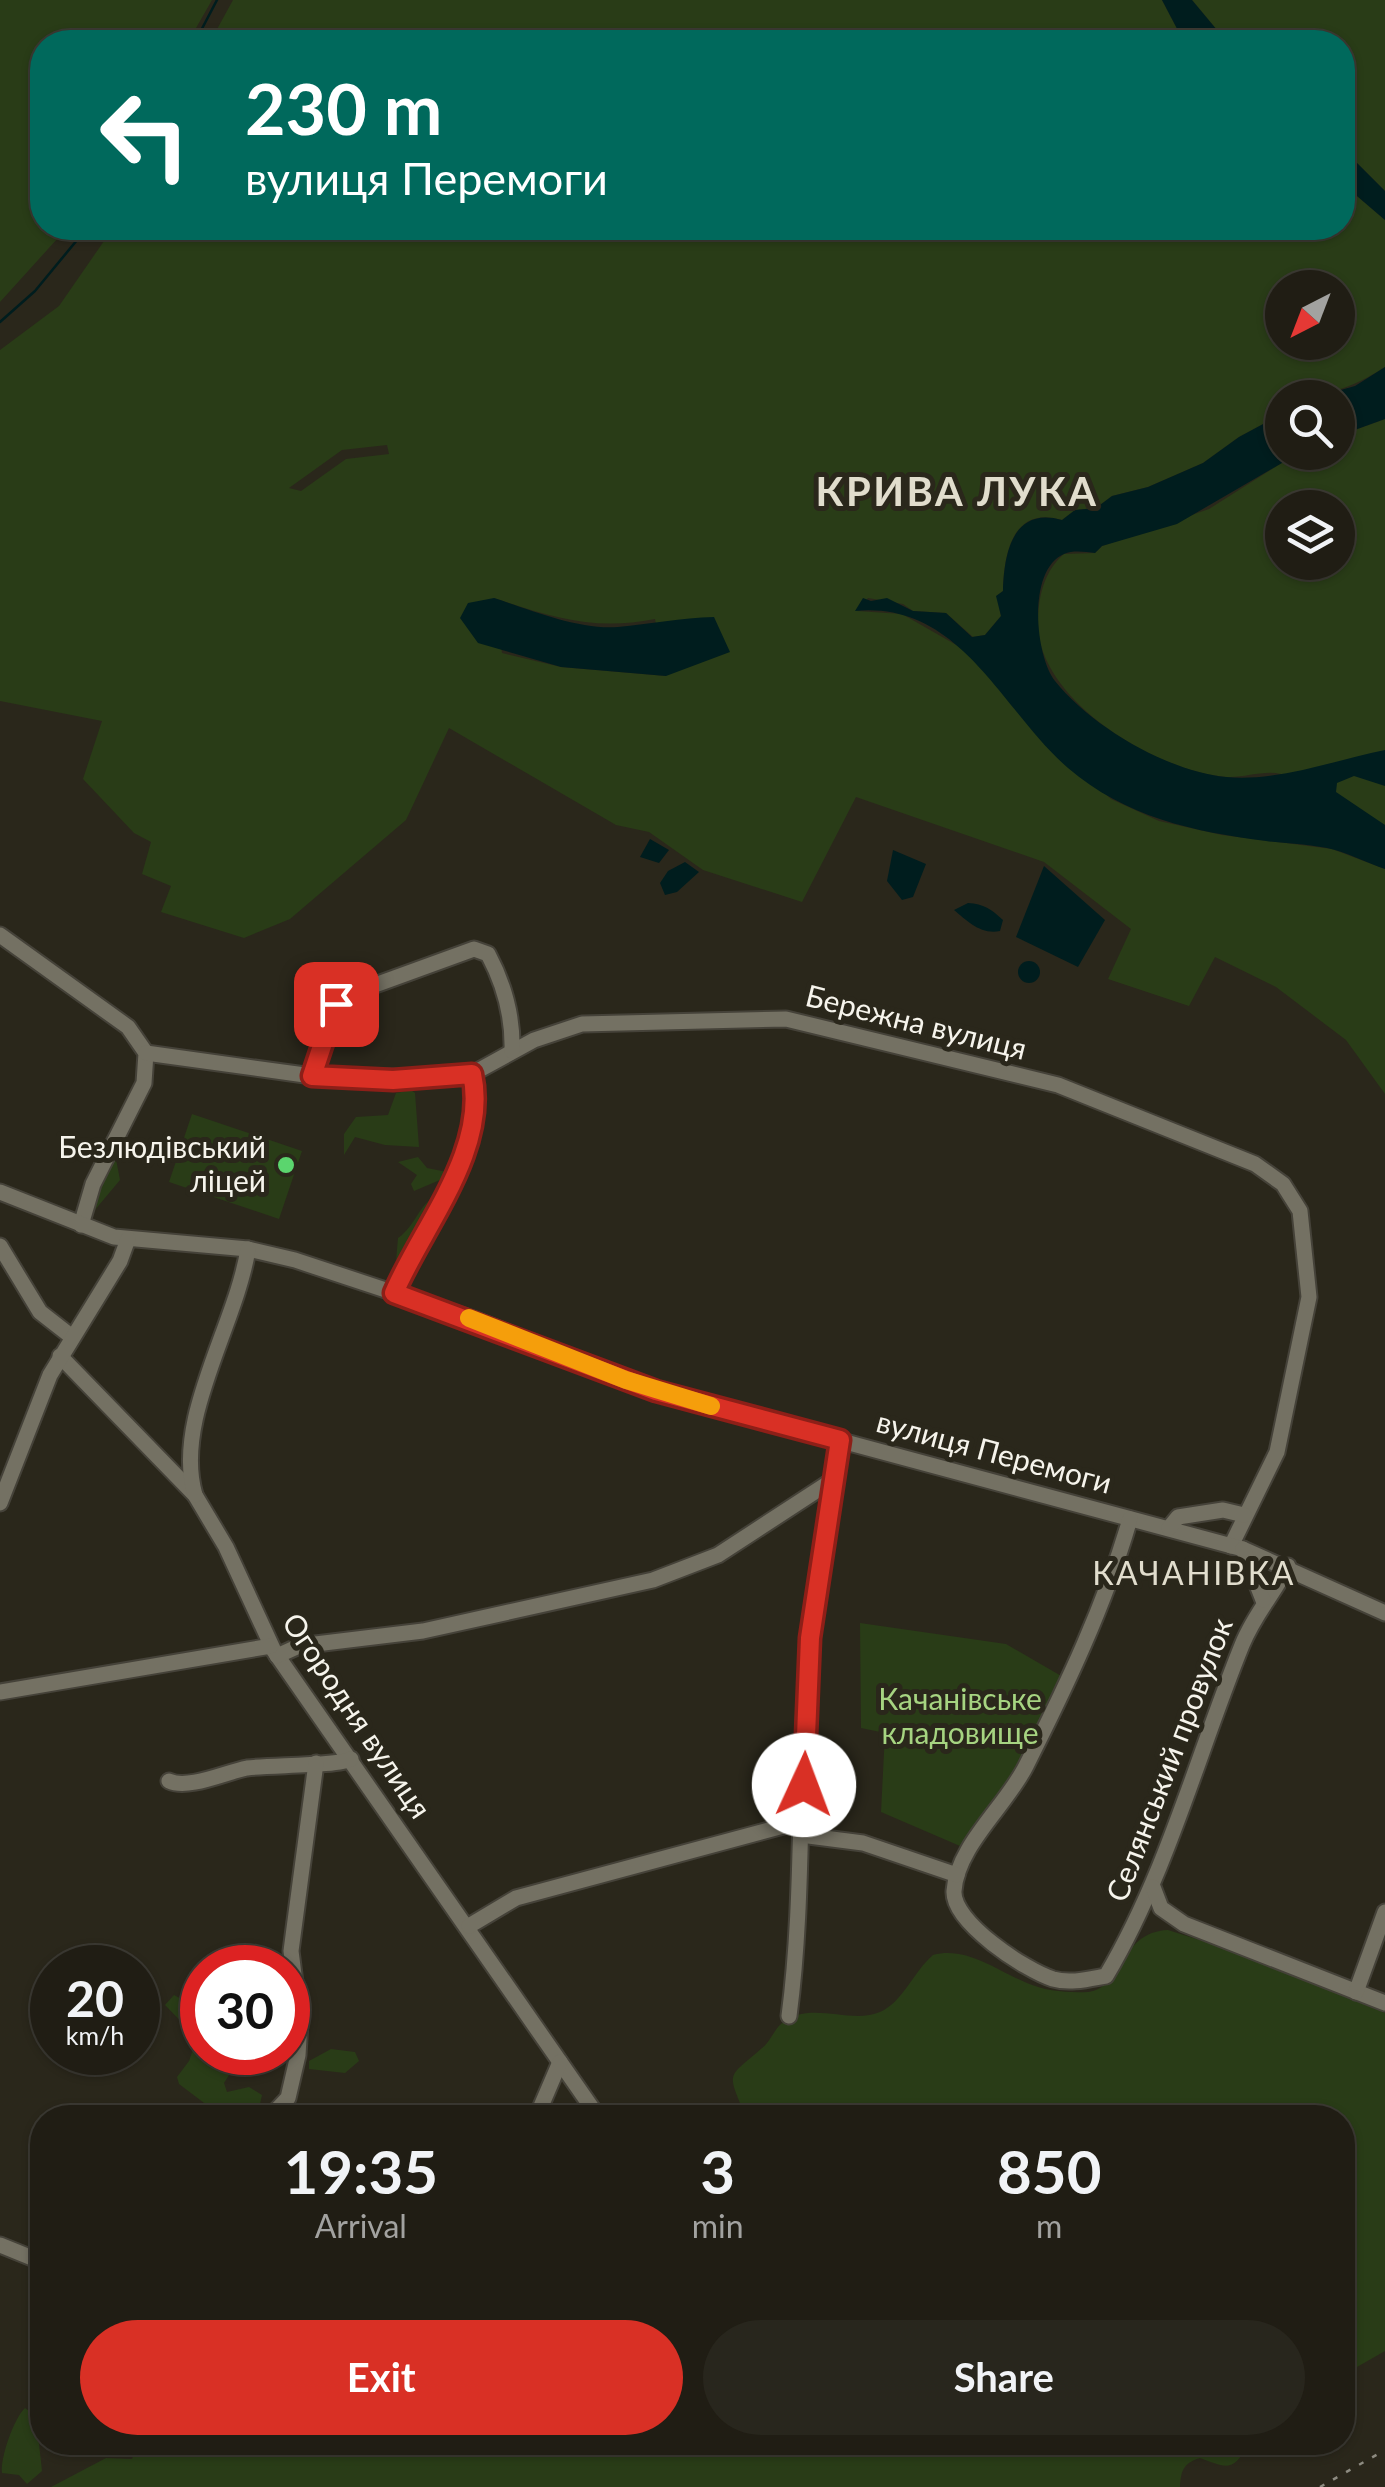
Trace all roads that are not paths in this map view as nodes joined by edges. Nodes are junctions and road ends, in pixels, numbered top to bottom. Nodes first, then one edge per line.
1 (0, 935) edge
2 (512, 1051) junction
3 (146, 1053) junction
4 (472, 1074) junction
5 (312, 1076) junction
6 (0, 1192) edge
7 (81, 1226) junction
8 (128, 1240) junction
9 (0, 1246) edge
10 (248, 1249) junction
11 (394, 1293) junction
12 (72, 1337) junction
13 (60, 1356) junction
14 (840, 1440) junction
15 (833, 1480) junction
16 (195, 1495) junction
17 (0, 1503) edge
18 (1244, 1515) junction
19 (1130, 1519) junction
20 (1169, 1528) junction
21 (1237, 1548) junction
22 (1288, 1566) junction
23 (1263, 1600) junction
24 (1385, 1613) edge
25 (274, 1651) junction
26 (0, 1692) edge
27 (351, 1759) junction
28 (316, 1762) junction
29 (169, 1781) dead end
30 (802, 1828) junction
31 (957, 1875) junction
32 (1154, 1886) junction
33 (1385, 1912) edge
34 (469, 1926) junction
35 (1356, 1992) junction
36 (1385, 2003) edge
37 (789, 2016) dead end
38 (560, 2062) junction
39 (281, 2105) edge
40 (542, 2105) edge
41 (589, 2105) edge
42 (0, 2245) edge
43 (30, 2257) edge

1 - 3 street
2 - 4 street, Бережна вулиця
2 - 5 street
2 - 18 street, Бережна вулиця
3 - 5 street, Бережна вулиця
3 - 7 street
4 - 5 street, Бережна вулиця
4 - 11 street
6 - 7 street, вулиця Перемоги
7 - 8 street, вулиця Перемоги
8 - 10 street, вулиця Перемоги
8 - 12 street
9 - 12 street
10 - 11 street, вулиця Перемоги
10 - 16 street
11 - 14 street, вулиця Перемоги
12 - 13 street
13 - 16 street, Огородня вулиця
13 - 17 street
14 - 15 street
14 - 19 street, вулиця Перемоги
15 - 25 street
15 - 30 street
16 - 25 street, Огородня вулиця
18 - 20 street
18 - 21 street, Бережна вулиця
19 - 20 street, вулиця Перемоги
19 - 31 street
20 - 21 street, вулиця Перемоги
21 - 22 street, вулиця Перемоги
21 - 23 street
22 - 23 street, Селянський провулок
22 - 24 street, вулиця Перемоги
23 - 32 street, Селянський провулок
25 - 26 street
25 - 27 street, Огородня вулиця
27 - 28 street
27 - 34 street, Огородня вулиця
28 - 29 street
28 - 39 street
30 - 31 street
30 - 34 street
30 - 37 street
31 - 32 street, Селянський провулок
32 - 35 street
33 - 35 street
34 - 38 street, Огородня вулиця
35 - 36 street
38 - 40 street
38 - 41 street, Огородня вулиця
42 - 43 street

